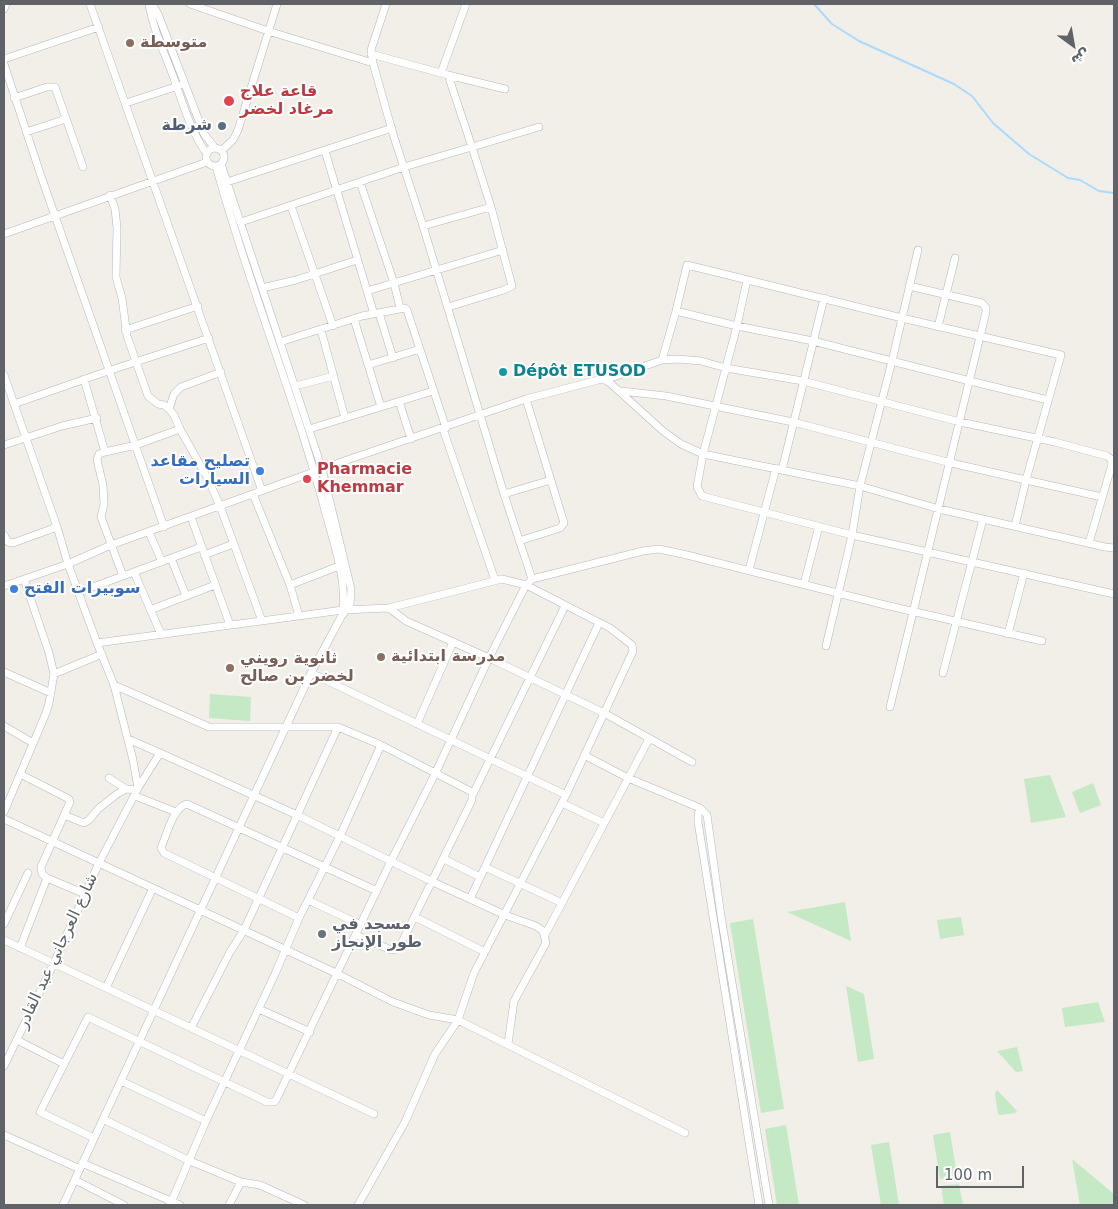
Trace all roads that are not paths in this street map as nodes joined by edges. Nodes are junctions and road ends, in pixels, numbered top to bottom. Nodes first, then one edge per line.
1 (6, 4) edge
2 (90, 4) edge
3 (151, 4) edge
4 (190, 4) edge
5 (277, 4) edge
6 (386, 4) edge
7 (466, 4) edge
8 (4, 9) edge
9 (98, 27) junction
10 (268, 31) junction
11 (371, 54) junction
12 (4, 59) edge
13 (373, 63) junction
14 (4, 64) edge
15 (444, 74) junction
16 (180, 85) junction
17 (505, 89) dead end
18 (14, 98) junction
19 (126, 103) junction
20 (66, 119) junction
21 (539, 127) dead end
22 (392, 128) junction
23 (26, 132) junction
24 (472, 147) junction
25 (218, 150) junction
26 (326, 151) junction
27 (207, 158) junction
28 (219, 165) junction
29 (83, 167) dead end
30 (404, 168) junction
31 (154, 180) junction
32 (227, 182) junction
33 (360, 182) junction
34 (336, 190) junction
35 (110, 195) junction
36 (291, 206) junction
37 (491, 206) junction
38 (55, 214) junction
39 (241, 222) junction
40 (424, 226) junction
41 (4, 234) edge
42 (503, 250) junction
43 (918, 250) dead end
44 (955, 258) dead end
45 (357, 260) junction
46 (436, 270) junction
47 (315, 274) junction
48 (747, 280) junction
49 (394, 283) junction
50 (909, 286) junction
51 (262, 288) junction
52 (946, 295) junction
53 (824, 298) junction
54 (198, 306) junction
55 (448, 307) junction
56 (400, 308) junction
57 (676, 311) junction
58 (376, 313) junction
59 (902, 318) junction
60 (354, 319) junction
61 (333, 326) junction
62 (737, 326) junction
63 (938, 327) junction
64 (126, 330) junction
65 (320, 330) junction
66 (980, 336) junction
67 (209, 338) junction
68 (813, 341) junction
69 (280, 342) junction
70 (420, 350) junction
71 (393, 358) junction
72 (662, 360) junction
73 (892, 361) junction
74 (136, 362) junction
75 (368, 366) junction
76 (726, 368) junction
77 (108, 371) junction
78 (221, 372) junction
79 (4, 375) edge
80 (334, 376) junction
81 (84, 379) junction
82 (605, 380) junction
83 (803, 381) junction
84 (970, 381) junction
85 (295, 386) junction
86 (433, 391) junction
87 (621, 391) junction
88 (526, 399) junction
89 (1048, 400) junction
90 (399, 401) junction
91 (883, 401) junction
92 (14, 404) junction
93 (381, 407) junction
94 (715, 407) junction
95 (169, 408) junction
96 (480, 415) junction
97 (97, 418) junction
98 (345, 418) junction
99 (793, 422) junction
100 (960, 422) junction
101 (444, 428) junction
102 (180, 429) junction
103 (309, 429) junction
104 (1038, 438) junction
105 (25, 439) junction
106 (411, 439) junction
107 (872, 441) junction
108 (4, 445) edge
109 (136, 445) junction
110 (105, 452) junction
111 (703, 454) junction
112 (951, 463) junction
113 (779, 469) junction
114 (319, 471) junction
115 (551, 480) junction
116 (1026, 480) junction
117 (860, 486) junction
118 (262, 491) junction
119 (253, 494) junction
120 (504, 494) junction
121 (1102, 497) junction
122 (220, 506) junction
123 (939, 509) junction
124 (764, 511) junction
125 (191, 517) junction
126 (983, 519) junction
127 (164, 526) junction
128 (819, 526) junction
129 (1015, 526) junction
130 (57, 527) junction
131 (149, 532) junction
132 (4, 535) edge
133 (852, 535) junction
134 (519, 541) junction
135 (1089, 543) junction
136 (233, 544) junction
137 (111, 545) junction
138 (1114, 548) edge
139 (203, 551) junction
140 (928, 552) junction
141 (171, 558) junction
142 (162, 562) junction
143 (972, 562) junction
144 (68, 564) junction
145 (339, 566) junction
146 (749, 570) junction
147 (134, 572) junction
148 (1024, 573) junction
149 (123, 576) junction
150 (24, 579) junction
151 (532, 579) junction
152 (494, 580) junction
153 (804, 584) junction
154 (215, 585) junction
155 (290, 585) junction
156 (526, 585) junction
157 (4, 586) edge
158 (79, 592) junction
159 (838, 593) junction
160 (1114, 594) edge
161 (186, 596) junction
162 (565, 606) junction
163 (389, 608) junction
164 (150, 610) junction
165 (914, 611) junction
166 (344, 613) junction
167 (299, 616) junction
168 (262, 621) junction
169 (957, 622) junction
170 (599, 623) junction
171 (230, 625) junction
172 (160, 634) junction
173 (1008, 634) junction
174 (1042, 641) dead end
175 (453, 642) junction
176 (97, 643) junction
177 (826, 646) dead end
178 (102, 654) junction
179 (488, 658) junction
180 (4, 672) edge
181 (311, 673) junction
182 (943, 673) dead end
183 (54, 674) junction
184 (530, 678) junction
185 (114, 685) junction
186 (51, 693) junction
187 (565, 695) junction
188 (890, 707) dead end
189 (604, 714) junction
190 (417, 724) junction
191 (4, 726) edge
192 (338, 727) junction
193 (285, 728) junction
194 (128, 739) junction
195 (649, 739) junction
196 (450, 740) junction
197 (33, 743) junction
198 (381, 745) junction
199 (160, 753) junction
200 (584, 755) junction
201 (491, 759) junction
202 (692, 762) dead end
203 (20, 774) junction
204 (434, 774) junction
205 (528, 777) junction
206 (109, 778) dead end
207 (628, 778) junction
208 (126, 788) junction
209 (137, 791) junction
210 (473, 794) junction
211 (254, 795) junction
212 (566, 795) junction
213 (562, 803) junction
214 (700, 808) junction
215 (4, 812) edge
216 (176, 812) junction
217 (64, 815) junction
218 (297, 815) junction
219 (4, 819) edge
220 (604, 823) junction
221 (239, 827) junction
222 (340, 836) junction
223 (51, 841) junction
224 (282, 847) junction
225 (444, 859) junction
226 (391, 861) junction
227 (99, 863) junction
228 (325, 866) junction
229 (485, 867) junction
230 (28, 873) dead end
231 (480, 877) junction
232 (47, 878) junction
233 (216, 878) junction
234 (433, 882) junction
235 (521, 885) junction
236 (153, 888) junction
237 (377, 891) junction
238 (85, 894) junction
239 (258, 899) junction
240 (470, 899) junction
241 (308, 900) junction
242 (562, 903) junction
243 (201, 910) junction
244 (505, 915) junction
245 (415, 917) junction
246 (299, 918) junction
247 (4, 924) edge
248 (361, 925) junction
249 (244, 930) junction
250 (356, 935) junction
251 (545, 935) junction
252 (4, 940) edge
253 (20, 948) junction
254 (285, 949) junction
255 (485, 952) junction
256 (54, 964) junction
257 (338, 974) junction
258 (106, 988) junction
259 (259, 1009) junction
260 (154, 1010) junction
261 (458, 1020) junction
262 (191, 1028) junction
263 (310, 1032) junction
264 (17, 1040) junction
265 (140, 1041) junction
266 (508, 1044) junction
267 (240, 1050) junction
268 (64, 1064) junction
269 (4, 1066) edge
270 (290, 1074) junction
271 (121, 1082) junction
272 (225, 1083) junction
273 (374, 1114) dead end
274 (103, 1119) junction
275 (206, 1121) junction
276 (685, 1133) dead end
277 (4, 1135) edge
278 (94, 1138) junction
279 (190, 1161) junction
280 (81, 1166) junction
281 (75, 1180) junction
282 (241, 1182) junction
283 (171, 1203) edge
284 (294, 1203) edge
285 (63, 1205) edge
286 (124, 1205) edge
287 (180, 1205) edge
288 (228, 1205) edge
289 (304, 1205) edge
290 (358, 1205) edge
291 (759, 1205) edge
292 (769, 1205) edge

1 - 8 street
2 - 9 street
3 - 16 street
4 - 10 street
5 - 10 street
6 - 11 street
7 - 15 street
9 - 12 street
9 - 19 street
10 - 13 street
10 - 25 street
11 - 13 street
11 - 15 street
13 - 22 street
14 - 18 street
15 - 17 street
15 - 24 street
16 - 19 street
16 - 25 street
16 - 27 street
18 - 20 street
18 - 23 street
19 - 31 street
20 - 23 street
20 - 29 street
21 - 24 street
22 - 26 street
22 - 30 street
23 - 38 street
24 - 30 street
24 - 37 street
25 - 27 street
25 - 28 street
26 - 32 street
26 - 34 street
27 - 28 street
27 - 31 street
28 - 32 street
28 - 114 street
30 - 33 street
30 - 40 street
31 - 35 street
31 - 54 street
32 - 39 street
33 - 34 street
33 - 49 street
34 - 36 street
34 - 45 street
35 - 38 street
35 - 64 street
36 - 39 street
36 - 47 street
37 - 40 street
37 - 42 street
38 - 41 street
38 - 77 street
39 - 51 street
40 - 46 street
42 - 46 street
42 - 55 street
43 - 50 street
44 - 52 street
45 - 47 street
45 - 58 street
46 - 49 street
46 - 55 street
47 - 51 street
47 - 61 street
48 - 53 street
48 - 57 street
48 - 62 street
49 - 56 street
49 - 58 street
50 - 52 street
50 - 59 street
51 - 69 street
52 - 63 street
52 - 66 street
53 - 59 street
53 - 68 street
54 - 64 street
54 - 67 street
55 - 96 street
56 - 58 street
56 - 70 street
57 - 62 street
57 - 72 street
58 - 60 street
58 - 71 street
59 - 63 street
59 - 73 street
60 - 61 street
60 - 75 street
61 - 65 street
62 - 68 street
62 - 76 street
63 - 66 street
64 - 74 street
65 - 69 street
65 - 80 street
66 - 84 street
66 - 89 street
67 - 74 street
67 - 78 street
68 - 73 street
68 - 83 street
69 - 85 street
70 - 71 street
70 - 86 street
71 - 75 street
72 - 76 street
72 - 82 street
73 - 84 street
73 - 91 street
74 - 77 street
74 - 95 street
75 - 93 street
76 - 83 street
76 - 94 street
77 - 81 street
77 - 109 street
78 - 95 street
78 - 118 street
79 - 92 street
80 - 85 street
80 - 98 street
81 - 92 street
81 - 97 street
82 - 87 street
82 - 88 street
83 - 91 street
83 - 99 street
84 - 89 street
84 - 100 street
85 - 103 street
86 - 90 street
86 - 101 street
87 - 94 street
87 - 111 street
88 - 96 street
88 - 115 street
89 - 104 street
90 - 93 street
90 - 106 street
91 - 100 street
91 - 107 street
92 - 105 street
93 - 98 street
94 - 99 street
94 - 111 street
95 - 102 street
96 - 101 street
96 - 120 street
97 - 105 street
97 - 110 street
98 - 103 street
99 - 107 street
99 - 113 street
100 - 104 street
100 - 112 street
101 - 106 street
101 - 152 street
102 - 109 street
102 - 122 street
103 - 114 street
104 - 116 street
104 - 121 street
105 - 108 street
105 - 130 street
106 - 114 street
107 - 112 street
107 - 117 street
109 - 110 street
109 - 127 street
110 - 137 street
111 - 113 street
111 - 124 street
112 - 116 street
112 - 123 street
113 - 117 street
113 - 124 street
114 - 118 street
114 - 145 street
114 - 166 street
115 - 120 street
115 - 134 street
116 - 121 street
116 - 129 street
117 - 123 street
117 - 133 street
118 - 119 street
119 - 122 street
119 - 155 street
120 - 134 street
121 - 135 street
122 - 125 street
122 - 136 street
123 - 126 street
123 - 140 street
124 - 128 street
124 - 146 street
125 - 127 street
125 - 139 street
126 - 129 street
126 - 143 street
127 - 131 street
128 - 133 street
128 - 153 street
129 - 135 street
130 - 132 street
130 - 144 street
131 - 137 street
131 - 142 street
133 - 140 street
133 - 159 street
134 - 151 street
135 - 138 street
136 - 139 street
136 - 168 street
137 - 144 street
137 - 149 street
139 - 141 street
139 - 154 street
140 - 143 street
140 - 165 street
141 - 142 street
141 - 161 street
142 - 147 street
143 - 148 street
143 - 169 street
144 - 150 street
144 - 158 street
145 - 155 street
145 - 166 street
146 - 151 street
146 - 153 street
147 - 149 street
147 - 164 street
148 - 160 street
148 - 173 street
149 - 158 street
150 - 157 street
150 - 183 street
151 - 156 street
152 - 156 street
152 - 163 street
153 - 159 street
154 - 161 street
154 - 171 street
155 - 167 street
156 - 162 street
156 - 179 street
158 - 176 street
159 - 165 street
159 - 177 street
161 - 164 street
162 - 170 street
162 - 184 street
163 - 166 street
163 - 175 street
164 - 172 street
165 - 169 street
165 - 188 street
166 - 167 street
166 - 181 street
167 - 168 street
168 - 171 street
169 - 173 street
169 - 182 street
170 - 187 street
170 - 189 street
171 - 172 street
172 - 176 street
173 - 174 street
175 - 179 street
175 - 190 street
176 - 178 street
178 - 183 street
178 - 185 street
179 - 184 street
179 - 196 street
180 - 186 street
181 - 190 street
181 - 193 street
183 - 186 street
184 - 187 street
184 - 201 street
185 - 193 street
185 - 194 street
186 - 197 street
187 - 189 street
187 - 205 street
189 - 195 street
189 - 200 street
190 - 196 street
191 - 197 street
192 - 193 street
192 - 198 street
192 - 218 street
193 - 211 street
194 - 199 street
194 - 209 street
195 - 202 street
195 - 207 street
196 - 201 street
196 - 204 street
197 - 203 street
198 - 204 street
198 - 222 street
199 - 209 street, شارع العرجاني عبد القادر
199 - 211 street
200 - 207 street
200 - 212 street
201 - 205 street
201 - 210 street
203 - 215 street
203 - 217 street
204 - 210 street
204 - 226 street
205 - 212 street
205 - 229 street
206 - 208 street
207 - 214 street
207 - 220 street
208 - 209 street
208 - 217 street
209 - 216 street
209 - 227 street, شارع العرجاني عبد القادر
210 - 225 street
211 - 218 street
211 - 221 street
212 - 213 street
213 - 220 street
213 - 235 street
214 - 291 street
214 - 292 street
216 - 221 street
216 - 233 street
217 - 223 street
218 - 222 street
218 - 224 street
219 - 223 street
220 - 242 street
221 - 224 street
221 - 233 street
222 - 226 street
222 - 228 street
223 - 227 street
223 - 232 street
224 - 228 street
224 - 239 street
225 - 231 street
225 - 234 street
226 - 234 street
226 - 237 street
227 - 236 street
227 - 238 street, شارع العرجاني عبد القادر
228 - 237 street
228 - 241 street
229 - 231 street
229 - 235 street
230 - 247 street
231 - 240 street
232 - 238 street
232 - 253 street
233 - 239 street
233 - 243 street
234 - 240 street
234 - 245 street
235 - 242 street
235 - 244 street
236 - 243 street
236 - 258 street
237 - 248 street
238 - 256 street, شارع العرجاني عبد القادر
239 - 246 street
239 - 249 street
240 - 244 street
241 - 246 street
241 - 248 street
242 - 251 street
243 - 249 street
243 - 260 street
244 - 251 street
244 - 255 street
245 - 250 street
245 - 255 street
246 - 254 street
248 - 250 street
249 - 254 street
249 - 262 street
250 - 257 street
251 - 266 street
252 - 253 street
253 - 256 street
254 - 257 street
254 - 259 street
255 - 261 street
256 - 258 street
256 - 264 street, شارع العرجاني عبد القادر
257 - 261 street
257 - 263 street
258 - 260 street
259 - 263 street
259 - 267 street
260 - 262 street
260 - 265 street
261 - 266 street
261 - 290 street
262 - 267 street
263 - 270 street
264 - 268 street
264 - 269 street, شارع العرجاني عبد القادر
265 - 268 street
265 - 271 street
265 - 272 street
266 - 276 street
267 - 270 street
267 - 272 street
268 - 278 street
270 - 272 street
270 - 273 street
271 - 274 street
271 - 275 street
272 - 275 street
274 - 278 street
274 - 279 street
275 - 279 street
277 - 280 street
278 - 280 street
279 - 282 street
279 - 283 street
280 - 281 street
280 - 283 street
281 - 285 street
281 - 286 street
282 - 284 street
282 - 288 street
283 - 287 street
284 - 289 street

